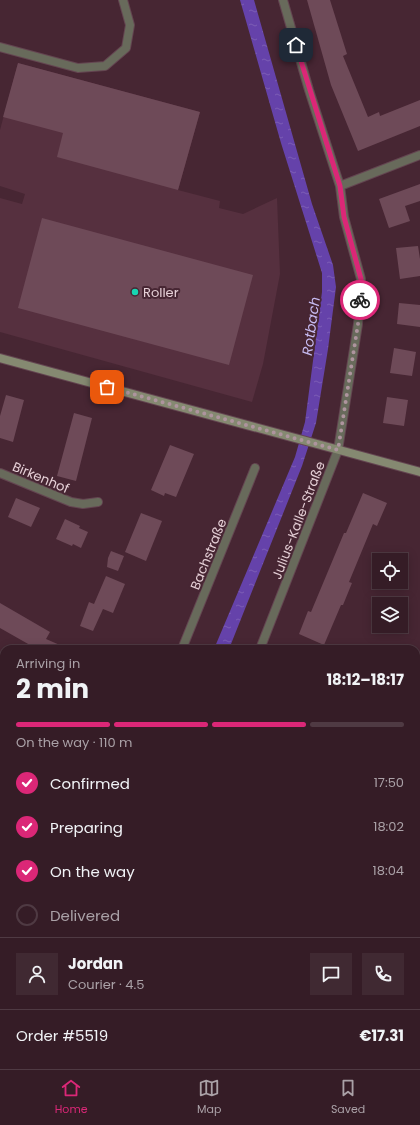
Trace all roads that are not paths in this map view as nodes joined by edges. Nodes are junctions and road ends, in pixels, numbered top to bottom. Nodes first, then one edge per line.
1 (123, 0) edge
2 (283, 0) edge
3 (0, 46) edge
4 (420, 155) edge
5 (340, 186) junction
6 (0, 358) edge
7 (338, 450) junction
8 (255, 468) dead end
9 (420, 472) edge
10 (0, 473) edge
11 (98, 502) dead end
12 (184, 645) edge
13 (262, 645) edge

1 - 3 street
2 - 5 street, Julius-Kalle-Straße
4 - 5 street
5 - 7 street, Julius-Kalle-Straße
6 - 7 main road
7 - 9 main road
7 - 13 street, Julius-Kalle-Straße
8 - 12 street, Bachstraße
10 - 11 street, Birkenhof

